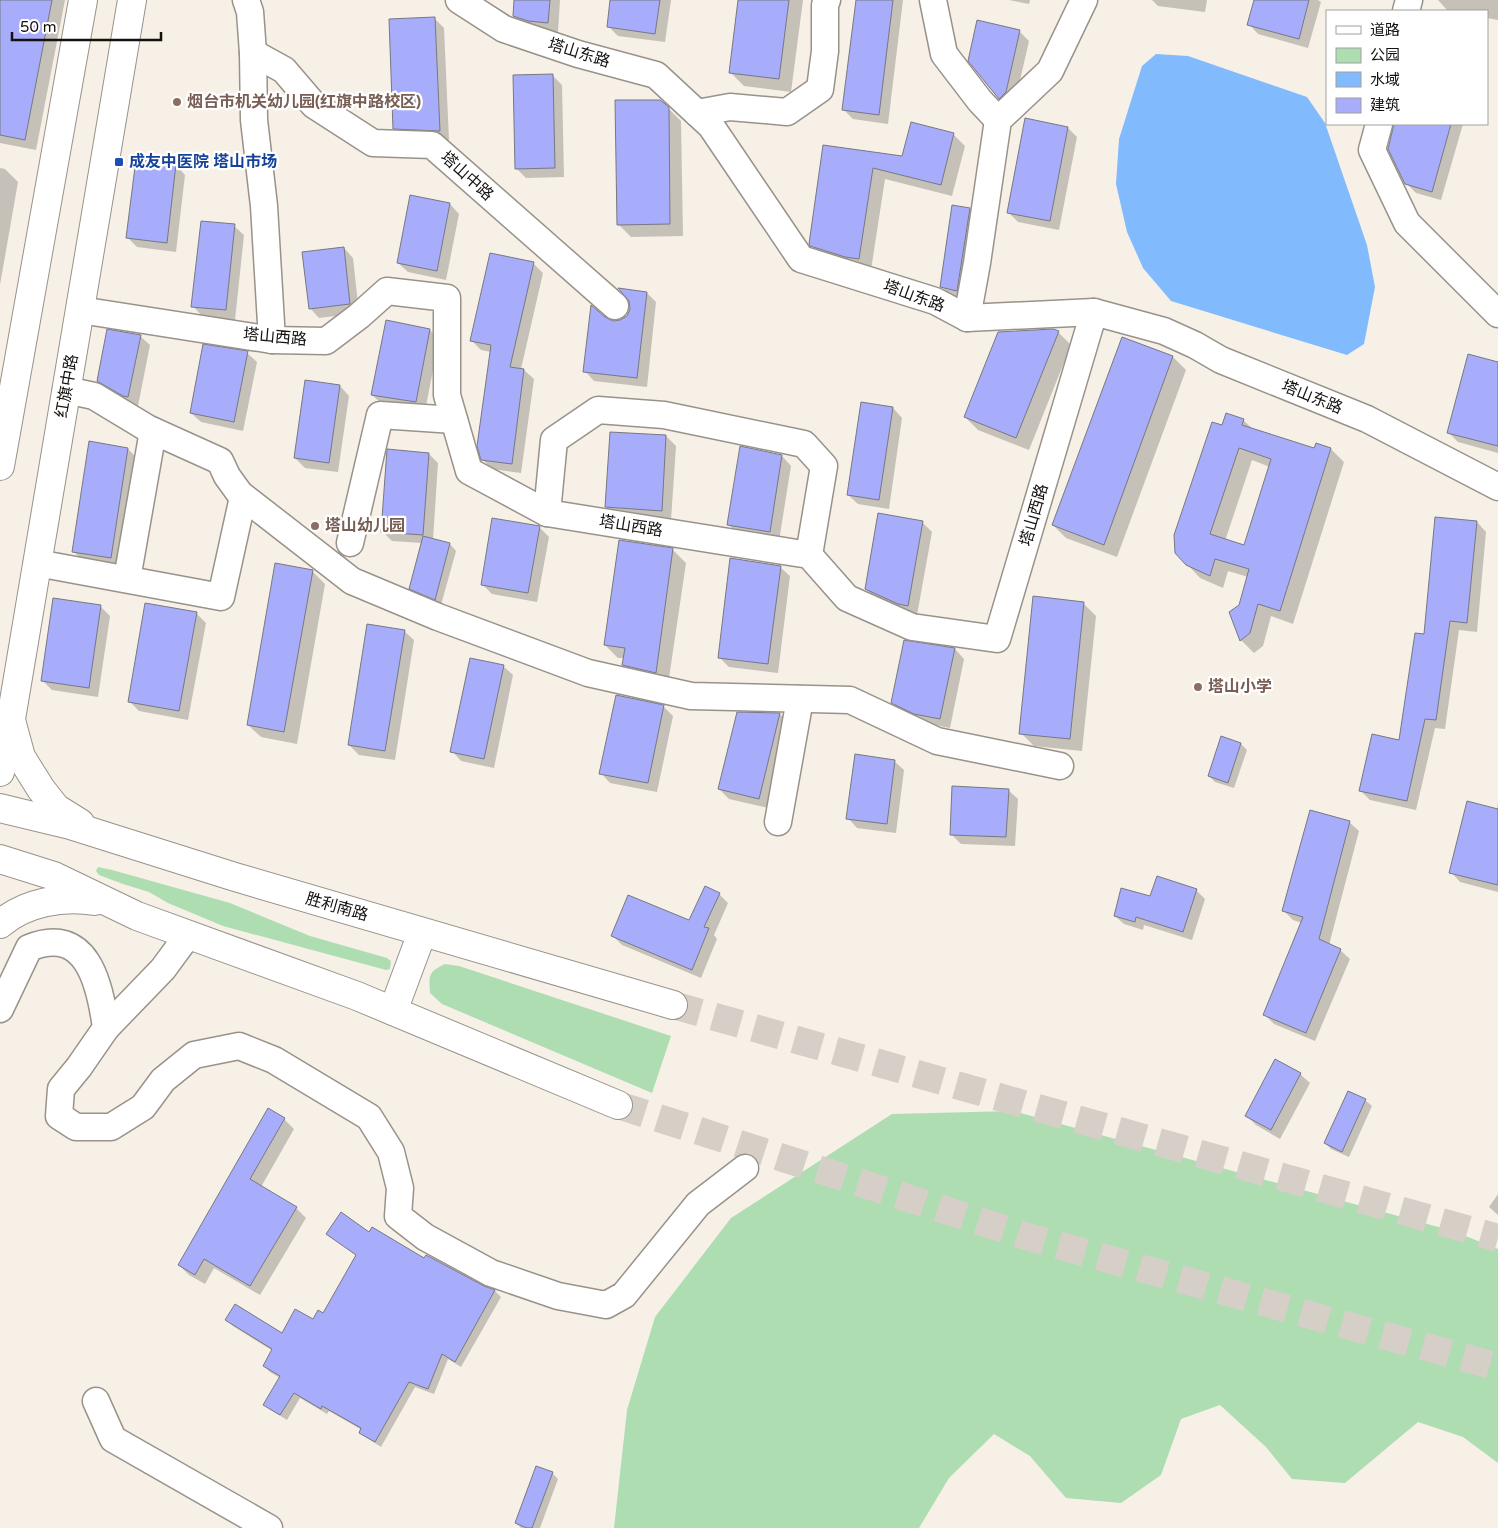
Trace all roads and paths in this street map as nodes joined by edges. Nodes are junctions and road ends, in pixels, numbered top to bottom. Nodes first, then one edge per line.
1 (83, 0) edge
2 (132, 0) edge
3 (246, 0) edge
4 (459, 0) edge
5 (826, 0) edge
6 (933, 0) edge
7 (1084, 0) edge
8 (253, 54) junction
9 (697, 113) junction
10 (998, 120) junction
11 (1379, 125) edge
12 (614, 306) dead end
13 (80, 310) junction
14 (1094, 312) junction
15 (1498, 314) edge
16 (967, 318) junction
17 (272, 340) junction
18 (66, 390) junction
19 (454, 420) junction
20 (154, 431) junction
21 (0, 466) edge
22 (1498, 487) edge
23 (243, 497) junction
24 (547, 513) junction
25 (350, 542) dead end
26 (809, 555) junction
27 (37, 563) junction
28 (127, 580) junction
29 (800, 699) junction
30 (10, 718) junction
31 (1060, 766) dead end
32 (0, 772) edge
33 (0, 808) edge
34 (778, 822) dead end
35 (101, 835) junction
36 (0, 859) edge
37 (108, 903) junction
38 (0, 924) edge
39 (422, 933) junction
40 (188, 935) junction
41 (673, 1005) tunnel mouth
42 (0, 1009) edge
43 (393, 1011) junction
44 (106, 1028) junction
45 (618, 1105) tunnel mouth
46 (745, 1168) dead end
47 (96, 1401) dead end
48 (269, 1528) edge

1 - 21 main road
2 - 13 main road, 红旗中路
3 - 8 street
4 - 9 street, 塔山东路
5 - 9 street
6 - 10 street
7 - 10 street
8 - 12 street, 塔山中路
8 - 17 street
9 - 16 street, 塔山东路
10 - 16 street
11 - 15 street
13 - 17 street, 塔山西路
13 - 18 main road, 红旗中路
14 - 16 street, 塔山东路
14 - 22 street, 塔山东路
14 - 26 street, 塔山西路
17 - 19 street, 塔山西路
18 - 20 street
18 - 27 main road, 红旗中路
19 - 24 street, 塔山西路
19 - 25 street
20 - 23 street
20 - 28 street
23 - 28 street
23 - 29 street
24 - 26 street, 塔山西路
24 - 26 street
27 - 28 street
27 - 30 main road, 红旗中路
29 - 31 street
29 - 34 street
30 - 32 main road, 红旗中路
30 - 35 main road
33 - 35 main road, 胜利南路
35 - 39 main road, 胜利南路
36 - 37 main road
37 - 38 main road
37 - 40 main road
39 - 41 main road, 胜利南路
39 - 43 main road
40 - 43 main road
40 - 44 street
42 - 44 street
43 - 45 main road
44 - 46 street
47 - 48 street

